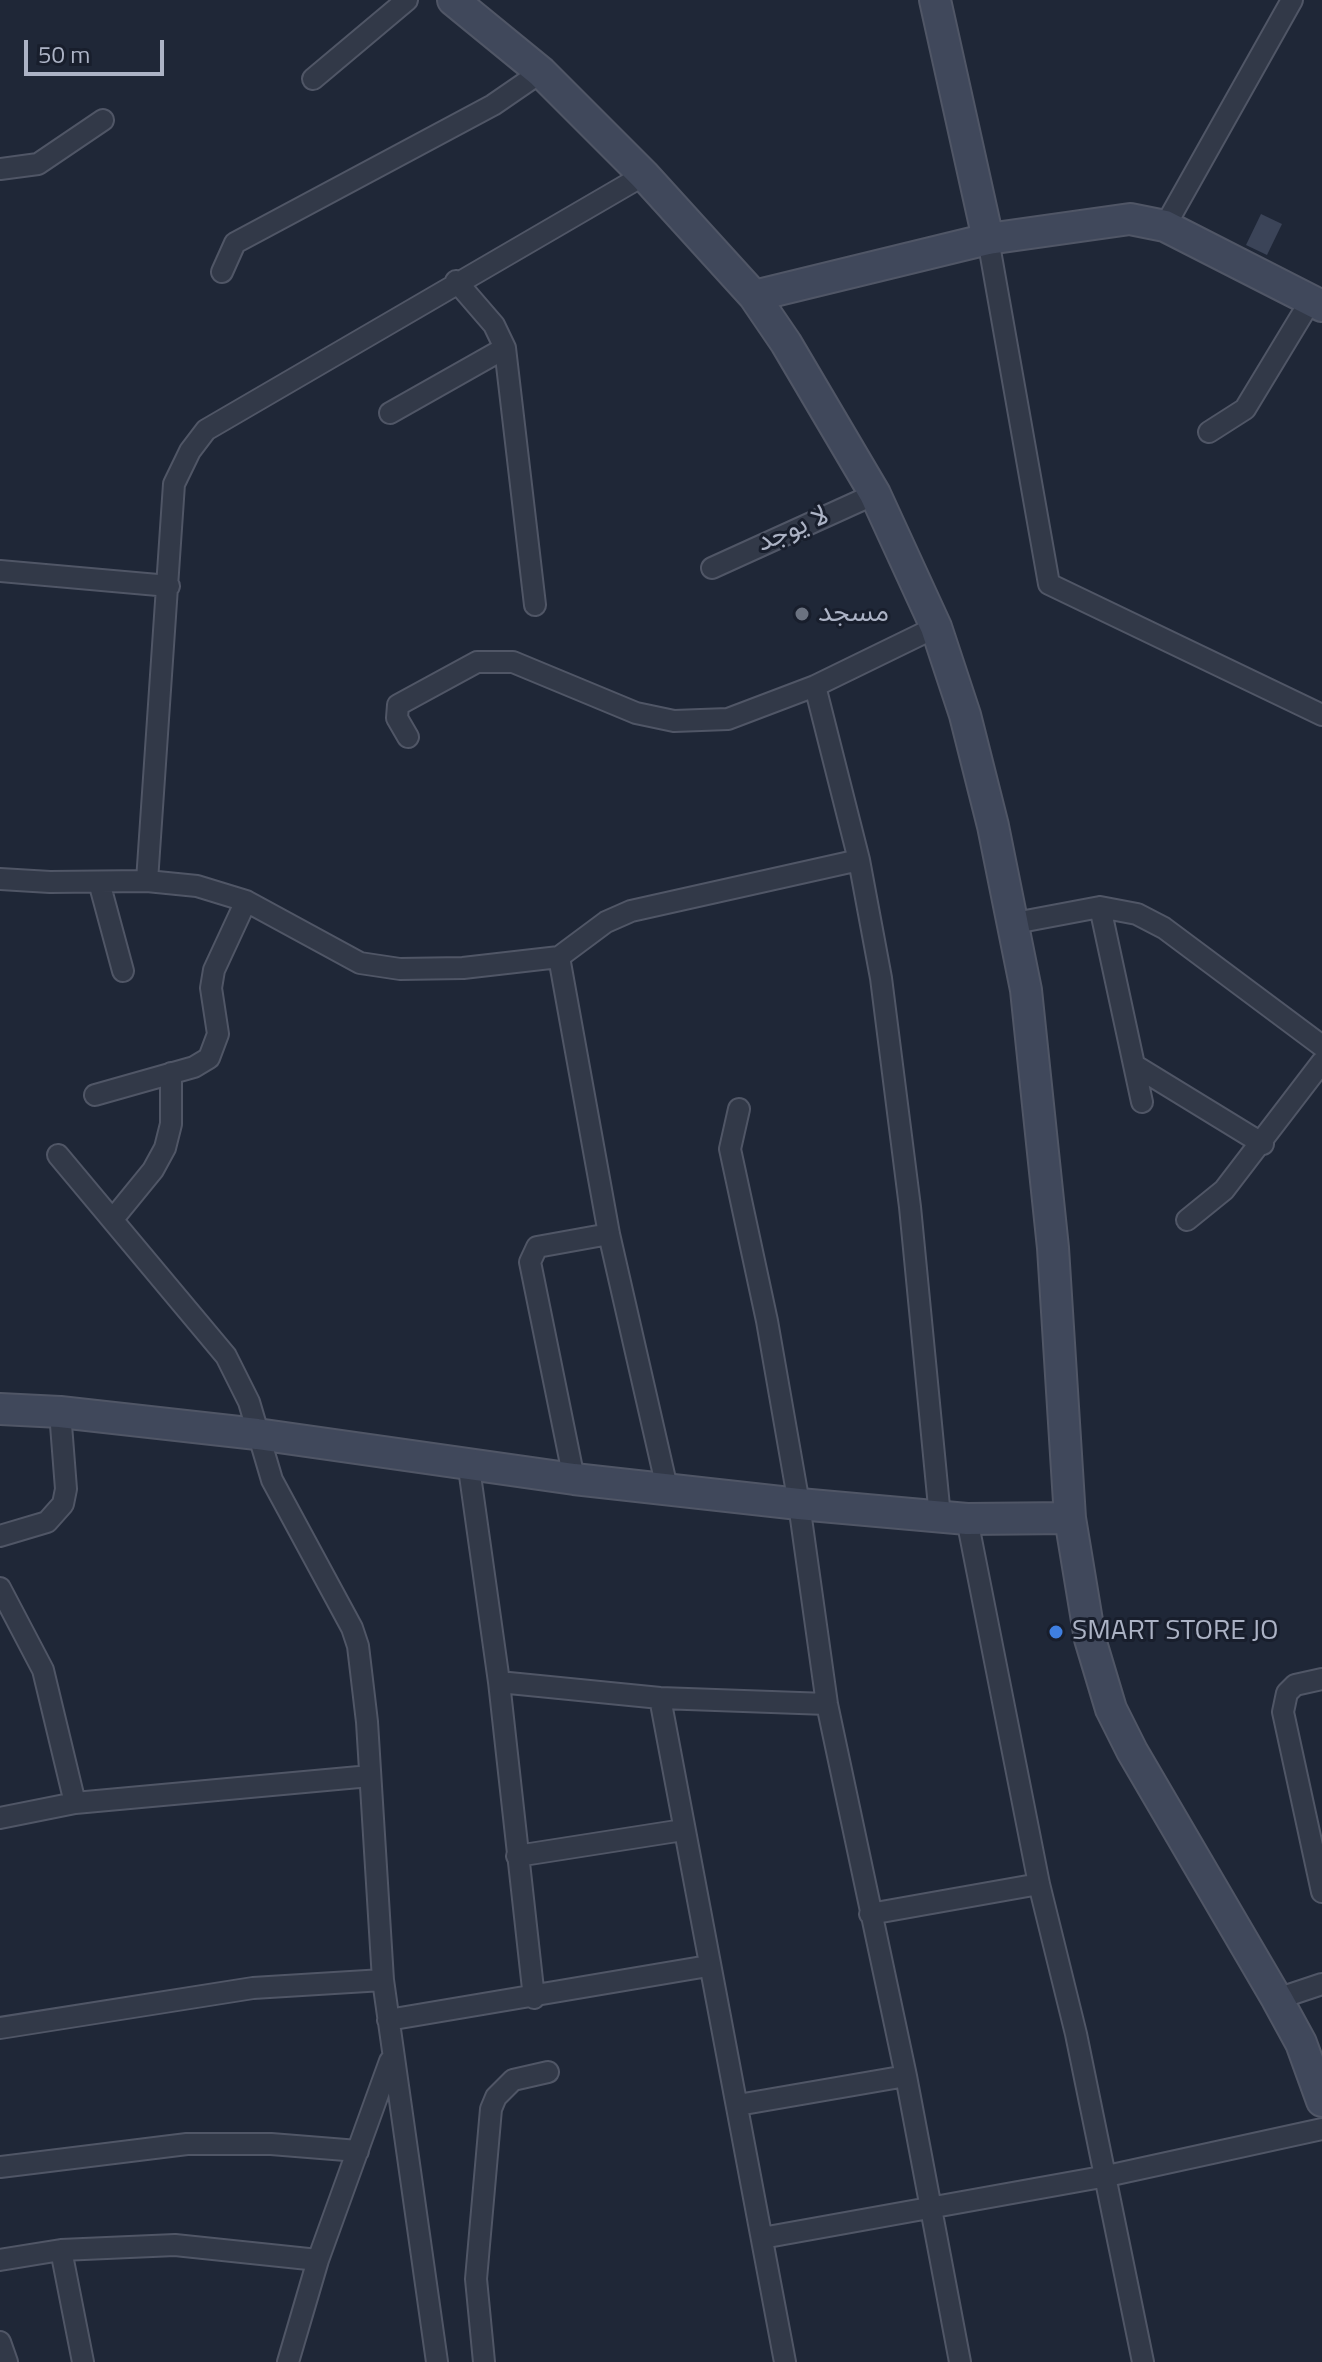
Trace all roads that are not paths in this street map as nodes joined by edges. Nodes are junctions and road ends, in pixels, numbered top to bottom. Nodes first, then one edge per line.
1 (407, 0) edge
2 (453, 0) edge
3 (935, 0) edge
4 (1292, 0) edge
5 (541, 72) junction
6 (313, 79) dead end
7 (103, 120) dead end
8 (0, 169) edge
9 (644, 175) junction
10 (1165, 226) junction
11 (988, 239) junction
12 (222, 272) dead end
13 (456, 281) junction
14 (754, 296) junction
15 (1316, 303) edge
16 (505, 348) junction
17 (390, 413) dead end
18 (1209, 432) dead end
19 (875, 494) junction
20 (712, 568) dead end
21 (0, 571) edge
22 (169, 586) junction
23 (535, 605) dead end
24 (936, 627) junction
25 (815, 686) junction
26 (1322, 715) edge
27 (408, 737) dead end
28 (859, 860) junction
29 (0, 879) edge
30 (147, 881) junction
31 (99, 882) junction
32 (246, 901) junction
33 (1100, 907) junction
34 (1015, 923) junction
35 (559, 957) junction
36 (123, 971) dead end
37 (1322, 1046) edge
38 (1322, 1062) edge
39 (1134, 1065) junction
40 (171, 1073) junction
41 (95, 1095) dead end
42 (1142, 1102) dead end
43 (739, 1109) dead end
44 (1263, 1144) junction
45 (58, 1155) dead end
46 (113, 1219) junction
47 (1187, 1220) dead end
48 (609, 1234) junction
49 (0, 1409) edge
50 (60, 1412) junction
51 (257, 1434) junction
52 (468, 1461) junction
53 (574, 1479) junction
54 (667, 1488) junction
55 (799, 1504) junction
56 (953, 1518) junction
57 (1070, 1518) junction
58 (0, 1536) edge
59 (0, 1588) edge
60 (1322, 1679) edge
61 (499, 1682) junction
62 (660, 1698) junction
63 (827, 1704) junction
64 (370, 1776) junction
65 (75, 1803) junction
66 (0, 1818) edge
67 (683, 1830) junction
68 (517, 1856) junction
69 (1039, 1884) junction
70 (1322, 1892) edge
71 (870, 1914) junction
72 (708, 1966) junction
73 (383, 1980) junction
74 (1322, 1984) edge
75 (534, 1998) junction
76 (1277, 1999) junction
77 (388, 2020) junction
78 (0, 2028) edge
79 (392, 2058) junction
80 (548, 2072) dead end
81 (906, 2076) junction
82 (1322, 2101) edge
83 (738, 2105) junction
84 (1322, 2129) edge
85 (358, 2151) junction
86 (0, 2167) edge
87 (1107, 2176) junction
88 (932, 2205) junction
89 (762, 2238) junction
90 (61, 2250) junction
91 (0, 2260) edge
92 (318, 2260) junction
93 (0, 2342) edge
94 (7, 2362) edge
95 (83, 2362) edge
96 (288, 2362) edge
97 (437, 2362) edge
98 (484, 2362) edge
99 (785, 2362) edge
100 (960, 2362) edge
101 (1143, 2362) edge

1 - 6 street
2 - 5 street
3 - 11 street
4 - 10 street
5 - 9 street
5 - 12 street
7 - 8 street
9 - 13 street
9 - 14 street
10 - 11 street
10 - 15 street
11 - 14 street
11 - 26 street
13 - 16 street
13 - 22 street
14 - 19 street
15 - 18 street
16 - 17 street
16 - 23 street
19 - 20 street, لا يوجد
19 - 24 street
21 - 22 street
22 - 30 street
24 - 25 street
24 - 34 street
25 - 27 street
25 - 28 street
28 - 35 street
28 - 56 street
29 - 31 street
30 - 31 street
30 - 32 street
31 - 36 street
32 - 35 street
32 - 40 street
33 - 34 street
33 - 37 street
33 - 39 street
34 - 57 street
35 - 48 street
38 - 44 street
39 - 42 street
39 - 44 street
40 - 41 street
40 - 46 street
43 - 55 street
44 - 47 street
45 - 46 street
46 - 51 street
48 - 53 street
48 - 54 street
49 - 50 street
50 - 51 street
50 - 58 street
51 - 52 street
51 - 64 street
52 - 53 street
52 - 61 street
53 - 54 street
54 - 55 street
55 - 56 street
55 - 63 street
56 - 57 street
56 - 69 street
57 - 76 street
59 - 65 street
60 - 70 street
61 - 62 street
61 - 68 street
62 - 63 street
62 - 67 street
63 - 71 street
64 - 65 street
64 - 73 street
65 - 66 street
67 - 68 street
67 - 72 street
68 - 75 street
69 - 71 street
69 - 87 street
71 - 81 street
72 - 75 street
72 - 83 street
73 - 77 street
73 - 78 street
74 - 76 street
75 - 77 street
76 - 82 street
77 - 79 street
79 - 85 street
79 - 97 street
80 - 98 street
81 - 83 street
81 - 88 street
83 - 89 street
84 - 87 street
85 - 86 street
85 - 92 street
87 - 88 street
87 - 101 street
88 - 89 street
88 - 100 street
89 - 99 street
90 - 91 street
90 - 92 street
90 - 95 street
92 - 96 street
93 - 94 street

